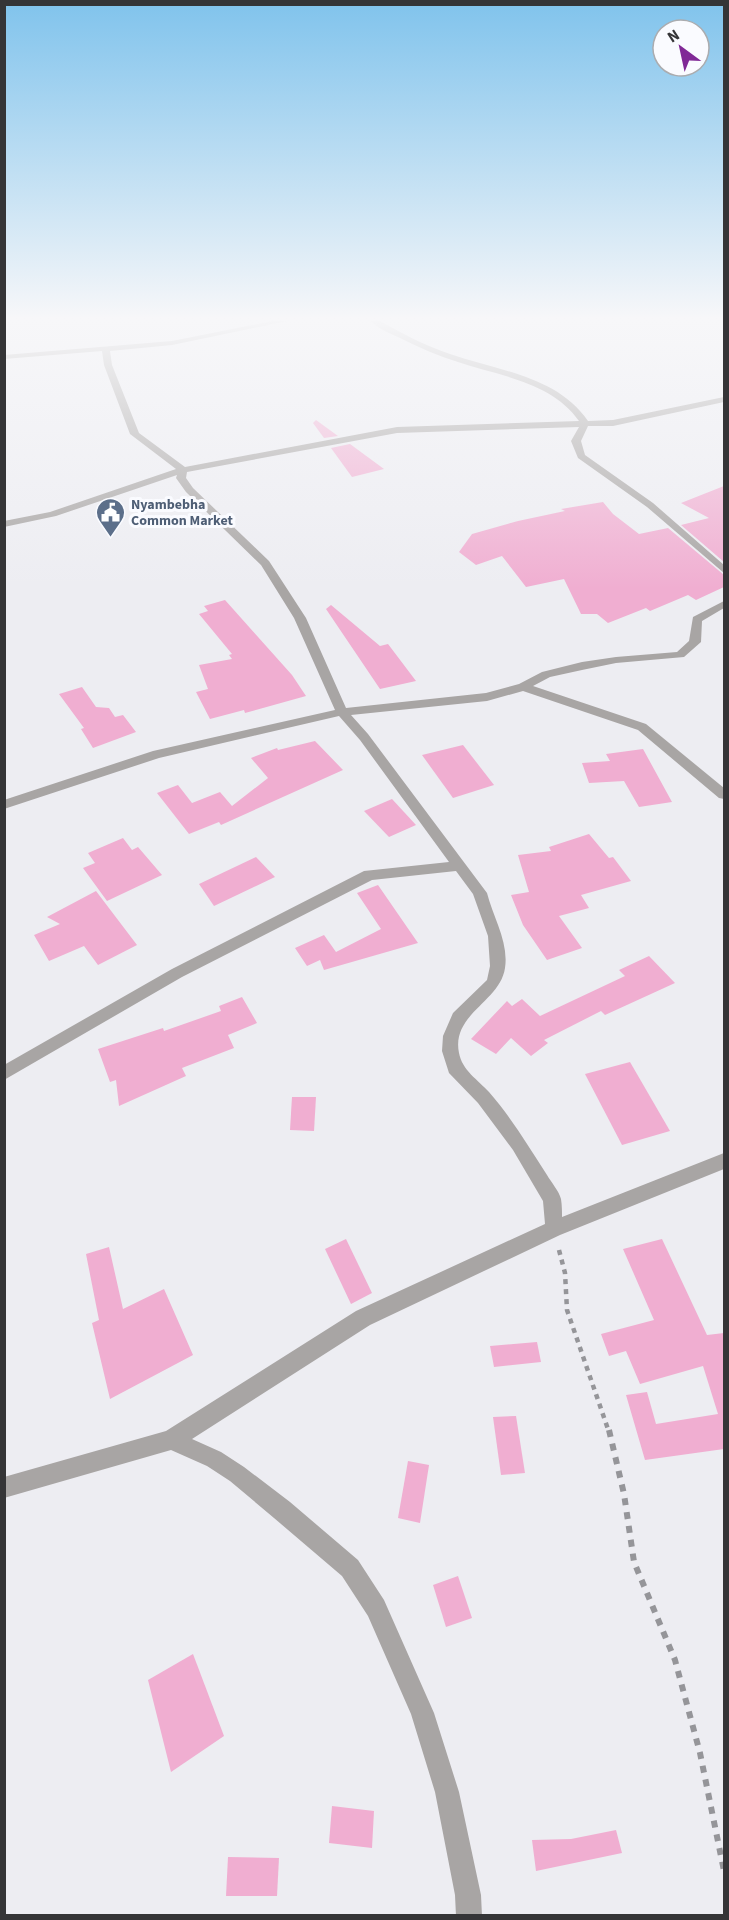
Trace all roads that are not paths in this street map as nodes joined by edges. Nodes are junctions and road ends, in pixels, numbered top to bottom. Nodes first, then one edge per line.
1 (126, 411) edge
2 (579, 411) edge
3 (670, 411) edge
4 (585, 424) junction
5 (183, 470) junction
6 (4, 524) edge
7 (724, 570) edge
8 (724, 604) edge
9 (524, 687) junction
10 (342, 712) junction
11 (724, 795) edge
12 (4, 805) edge
13 (461, 866) junction
14 (4, 1073) edge
15 (724, 1161) edge
16 (554, 1229) junction
17 (171, 1440) junction
18 (4, 1488) edge
19 (469, 1916) edge

1 - 5 street
2 - 4 street
3 - 4 street
4 - 5 street
4 - 7 street
5 - 6 street
5 - 10 street
8 - 9 street
9 - 10 street
9 - 11 street
10 - 12 street
10 - 13 street
13 - 14 street
13 - 16 street
15 - 16 street
16 - 17 street
17 - 18 street
17 - 19 street

